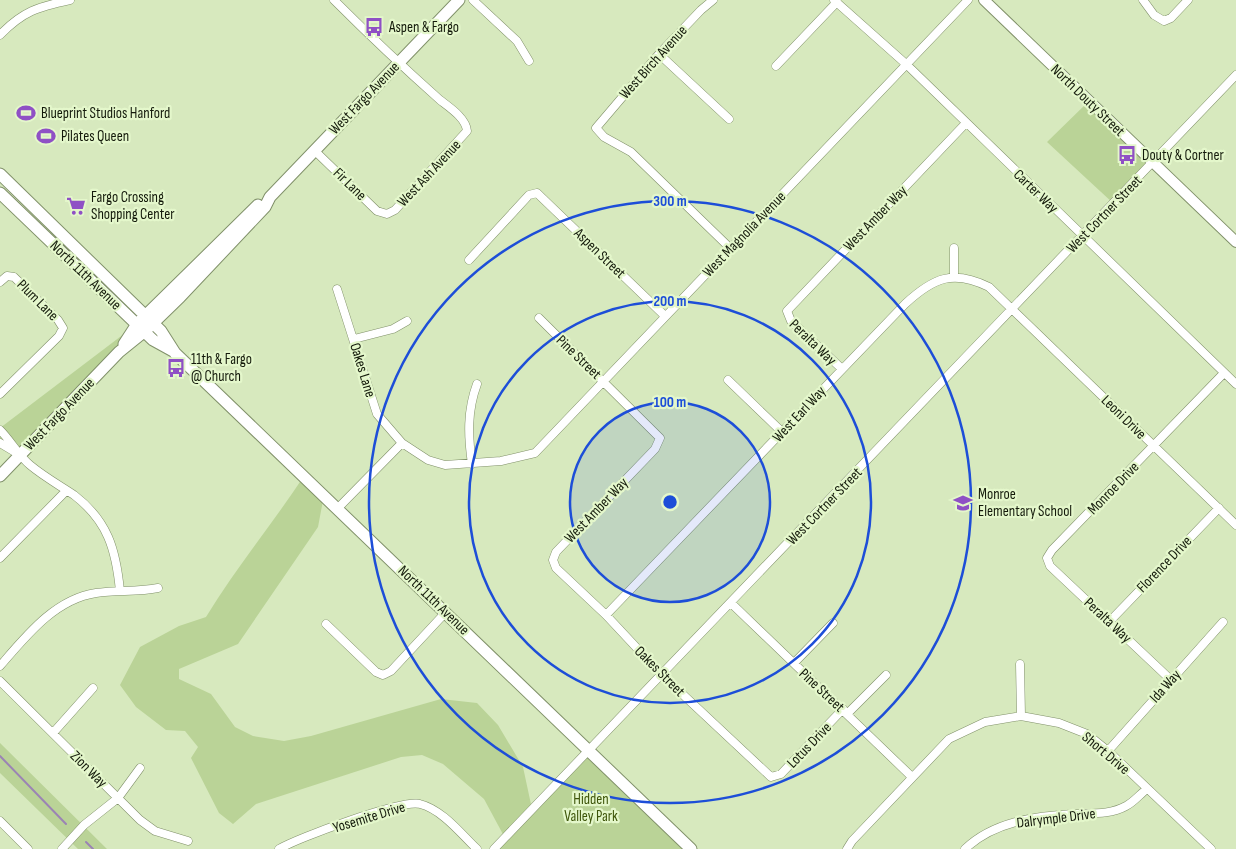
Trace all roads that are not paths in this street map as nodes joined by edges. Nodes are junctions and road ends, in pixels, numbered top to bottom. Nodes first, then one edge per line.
1 (70, 0) edge
2 (459, 0) edge
3 (472, 0) edge
4 (713, 0) edge
5 (968, 0) edge
6 (984, 0) edge
7 (1143, 0) edge
8 (1188, 0) edge
9 (336, 1) edge
10 (836, 1) edge
11 (0, 35) edge
12 (660, 54) junction
13 (529, 61) dead end
14 (399, 62) junction
15 (906, 64) junction
16 (776, 66) dead end
17 (1236, 76) edge
18 (729, 120) dead end
19 (966, 123) junction
20 (314, 150) junction
21 (1153, 163) junction
22 (0, 174) edge
23 (0, 192) edge
24 (387, 214) joint
25 (59, 232) junction
26 (1083, 237) junction
27 (1236, 242) edge
28 (730, 248) junction
29 (954, 248) dead end
30 (469, 260) dead end
31 (954, 276) junction
32 (0, 282) edge
33 (337, 289) dead end
34 (1013, 309) junction
35 (786, 313) joint
36 (665, 316) junction
37 (539, 318) dead end
38 (407, 321) dead end
39 (145, 323) junction
40 (354, 339) junction
41 (842, 369) junction
42 (1224, 373) junction
43 (728, 380) dead end
44 (604, 381) junction
45 (477, 384) dead end
46 (1236, 384) edge
47 (0, 394) edge
48 (0, 430) edge
49 (782, 432) junction
50 (660, 438) joint
51 (0, 443) edge
52 (402, 443) junction
53 (1154, 446) junction
54 (20, 455) junction
55 (472, 464) junction
56 (0, 476) edge
57 (66, 491) junction
58 (338, 508) junction
59 (1219, 508) junction
60 (1236, 525) edge
61 (0, 558) edge
62 (553, 560) joint
63 (1047, 560) joint
64 (158, 588) dead end
65 (120, 591) junction
66 (732, 603) junction
67 (446, 612) junction
68 (606, 615) junction
69 (1110, 621) junction
70 (1223, 622) dead end
71 (833, 623) dead end
72 (326, 624) dead end
73 (794, 663) junction
74 (1020, 664) dead end
75 (0, 666) edge
76 (662, 675) junction
77 (886, 675) dead end
78 (1171, 680) junction
79 (0, 681) edge
80 (92, 688) dead end
81 (845, 712) junction
82 (1021, 716) junction
83 (53, 733) junction
84 (590, 750) junction
85 (1108, 751) junction
86 (140, 768) dead end
87 (912, 777) junction
88 (773, 778) joint
89 (1147, 788) junction
90 (118, 798) junction
91 (0, 821) edge
92 (188, 841) dead end
93 (28, 849) edge
94 (62, 849) edge
95 (278, 849) edge
96 (477, 849) edge
97 (494, 849) edge
98 (692, 849) edge
99 (847, 849) edge
100 (965, 849) edge
101 (1212, 849) edge

1 - 11 street
2 - 14 main road, West Fargo Avenue
3 - 13 street
4 - 12 street, West Birch Avenue
5 - 15 street, West Magnolia Avenue
6 - 21 street, North Douty Street
7 - 8 street
9 - 14 street
10 - 15 street, Carter Way
10 - 16 street
12 - 18 street
12 - 28 street, West Birch Avenue
14 - 20 main road, West Fargo Avenue
14 - 24 street, West Ash Avenue
15 - 19 street, Carter Way
15 - 28 street, West Magnolia Avenue
17 - 21 street, West Cortner Street
19 - 26 street, Carter Way
19 - 35 street, West Amber Way
20 - 24 street, Fir Lane
20 - 39 main road, West Fargo Avenue
21 - 26 street, West Cortner Street
21 - 27 street, North Douty Street
22 - 25 main road, North 11th Avenue
23 - 25 main road, North 11th Avenue
23 - 39 main road, North 11th Avenue
25 - 39 main road, North 11th Avenue
26 - 34 street, West Cortner Street
26 - 42 street, Carter Way
28 - 36 street, West Magnolia Avenue
29 - 31 street
30 - 36 street, Aspen Street
31 - 34 street
31 - 41 street, West Earl Way
32 - 47 street, Plum Lane
33 - 40 street, Oakes Lane
34 - 53 street, Leoni Drive
34 - 66 street, West Cortner Street
35 - 41 street, Peralta Way
36 - 44 street, West Magnolia Avenue
37 - 44 street, Pine Street
38 - 40 street
39 - 54 main road, West Fargo Avenue
39 - 58 main road, North 11th Avenue
40 - 52 street, Oakes Lane
41 - 49 street, West Earl Way
42 - 46 street, Carter Way
42 - 53 street, Monroe Drive
43 - 49 street
44 - 50 street, Pine Street
44 - 55 street, West Magnolia Avenue
45 - 55 street
48 - 54 street
49 - 68 street, West Earl Way
50 - 62 street, West Amber Way
51 - 54 street
52 - 55 street, West Magnolia Avenue
52 - 58 street
53 - 59 street, Leoni Drive
53 - 63 street, Monroe Drive
54 - 56 main road, West Fargo Avenue
54 - 57 street
57 - 61 street
57 - 65 street
58 - 67 main road, North 11th Avenue
59 - 60 street, Leoni Drive
59 - 69 street, Florence Drive
62 - 68 street, Oakes Street
63 - 69 street, Peralta Way
64 - 65 street
65 - 75 street
66 - 73 street, Pine Street
66 - 76 street, West Cortner Street
67 - 72 street
67 - 84 main road, North 11th Avenue
68 - 76 street, Oakes Street
69 - 78 street, Peralta Way
70 - 78 street, Ida Way
71 - 73 street
73 - 81 street, Pine Street
74 - 82 street
76 - 84 street, West Cortner Street
76 - 88 street, Oakes Street
77 - 81 street, Lotus Drive
78 - 85 street, Ida Way
79 - 83 street, Zion Way
80 - 83 street
81 - 87 street, Pine Street
81 - 88 street, Lotus Drive
82 - 85 street, Short Drive
82 - 87 street, Short Drive
83 - 90 street, Zion Way
84 - 97 street, West Cortner Street
84 - 98 main road, North 11th Avenue
85 - 89 street, Short Drive
86 - 90 street
87 - 99 street, Short Drive
89 - 100 street, Dalrymple Drive
89 - 101 street, Short Drive
90 - 92 street, Zion Way
90 - 94 street
91 - 93 street
95 - 96 street, Yosemite Drive

